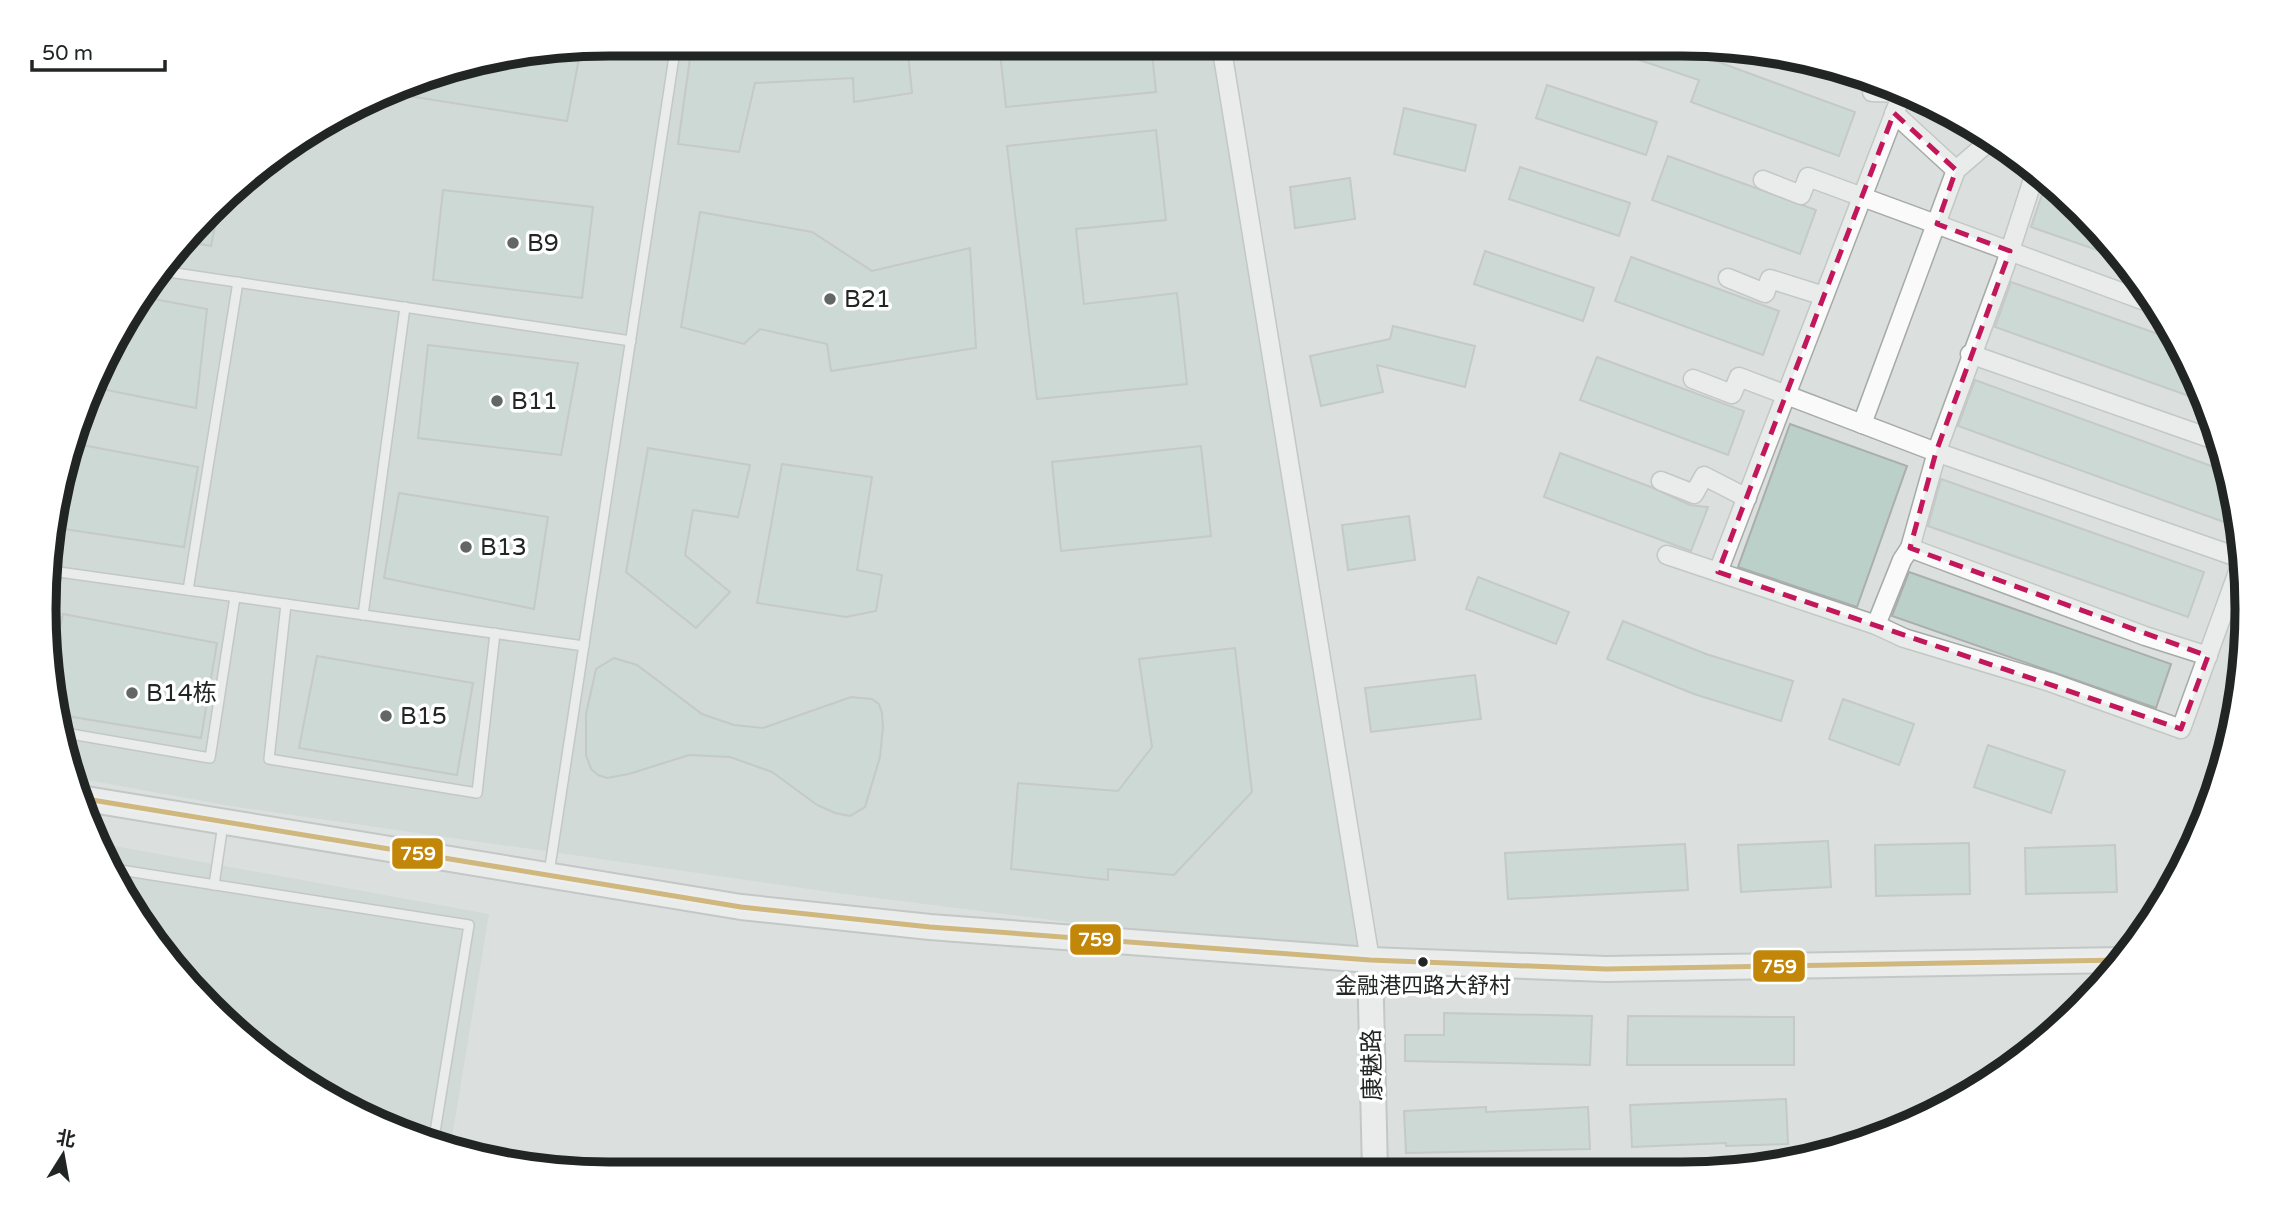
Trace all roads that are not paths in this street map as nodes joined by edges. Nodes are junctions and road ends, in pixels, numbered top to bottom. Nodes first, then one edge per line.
1 (674, 56) edge
2 (1223, 56) edge
3 (1872, 92) dead end
4 (1878, 92) edge
5 (1899, 100) edge
6 (1894, 113) junction
7 (1984, 146) edge
8 (1956, 170) junction
9 (1763, 180) dead end
10 (2032, 181) edge
11 (1862, 196) junction
12 (1937, 223) junction
13 (2010, 251) junction
14 (170, 272) edge
15 (1728, 278) dead end
16 (238, 282) junction
17 (1824, 296) junction
18 (2140, 299) edge
19 (405, 307) junction
20 (631, 341) junction
21 (1970, 354) junction
22 (1693, 379) dead end
23 (1786, 396) junction
24 (1862, 424) junction
25 (2208, 437) edge
26 (1936, 452) junction
27 (1661, 481) dead end
28 (1747, 498) junction
29 (1910, 548) junction
30 (1667, 555) dead end
31 (2232, 555) edge
32 (57, 572) edge
33 (1718, 572) junction
34 (2234, 583) edge
35 (188, 590) junction
36 (235, 597) junction
37 (286, 604) junction
38 (363, 615) junction
39 (1875, 625) junction
40 (495, 633) junction
41 (584, 646) junction
42 (2208, 656) junction
43 (71, 734) edge
44 (89, 799) edge
45 (224, 821) junction
46 (122, 870) edge
47 (549, 874) junction
48 (214, 885) junction
49 (1370, 960) junction
50 (2109, 960) edge
51 (435, 1134) edge
52 (1375, 1162) edge

1 - 20 lane
2 - 49 street
3 - 4 street
5 - 6 street
6 - 8 street
6 - 11 street
7 - 8 street
8 - 12 street
9 - 11 street
10 - 13 street
11 - 12 street
11 - 17 street
12 - 13 street
12 - 24 street
13 - 18 street
13 - 21 street
14 - 16 lane
15 - 17 street
16 - 19 lane
16 - 35 lane
17 - 23 street
19 - 20 lane
19 - 38 lane
20 - 41 lane
21 - 25 street
21 - 26 street
22 - 23 street
23 - 24 street
23 - 28 street
24 - 26 street
26 - 29 street
26 - 31 street
27 - 28 street
28 - 33 street
29 - 39 street
29 - 42 street
30 - 33 street
32 - 35 lane
33 - 39 street
34 - 42 street
35 - 36 lane
36 - 37 lane
36 - 43 lane
37 - 38 lane
37 - 40 lane
38 - 40 lane
39 - 42 street
40 - 41 lane
41 - 47 lane
44 - 45 street
45 - 47 street
45 - 48 lane
46 - 48 lane
47 - 49 street
48 - 51 lane
49 - 50 street
49 - 52 street, 康魅路

